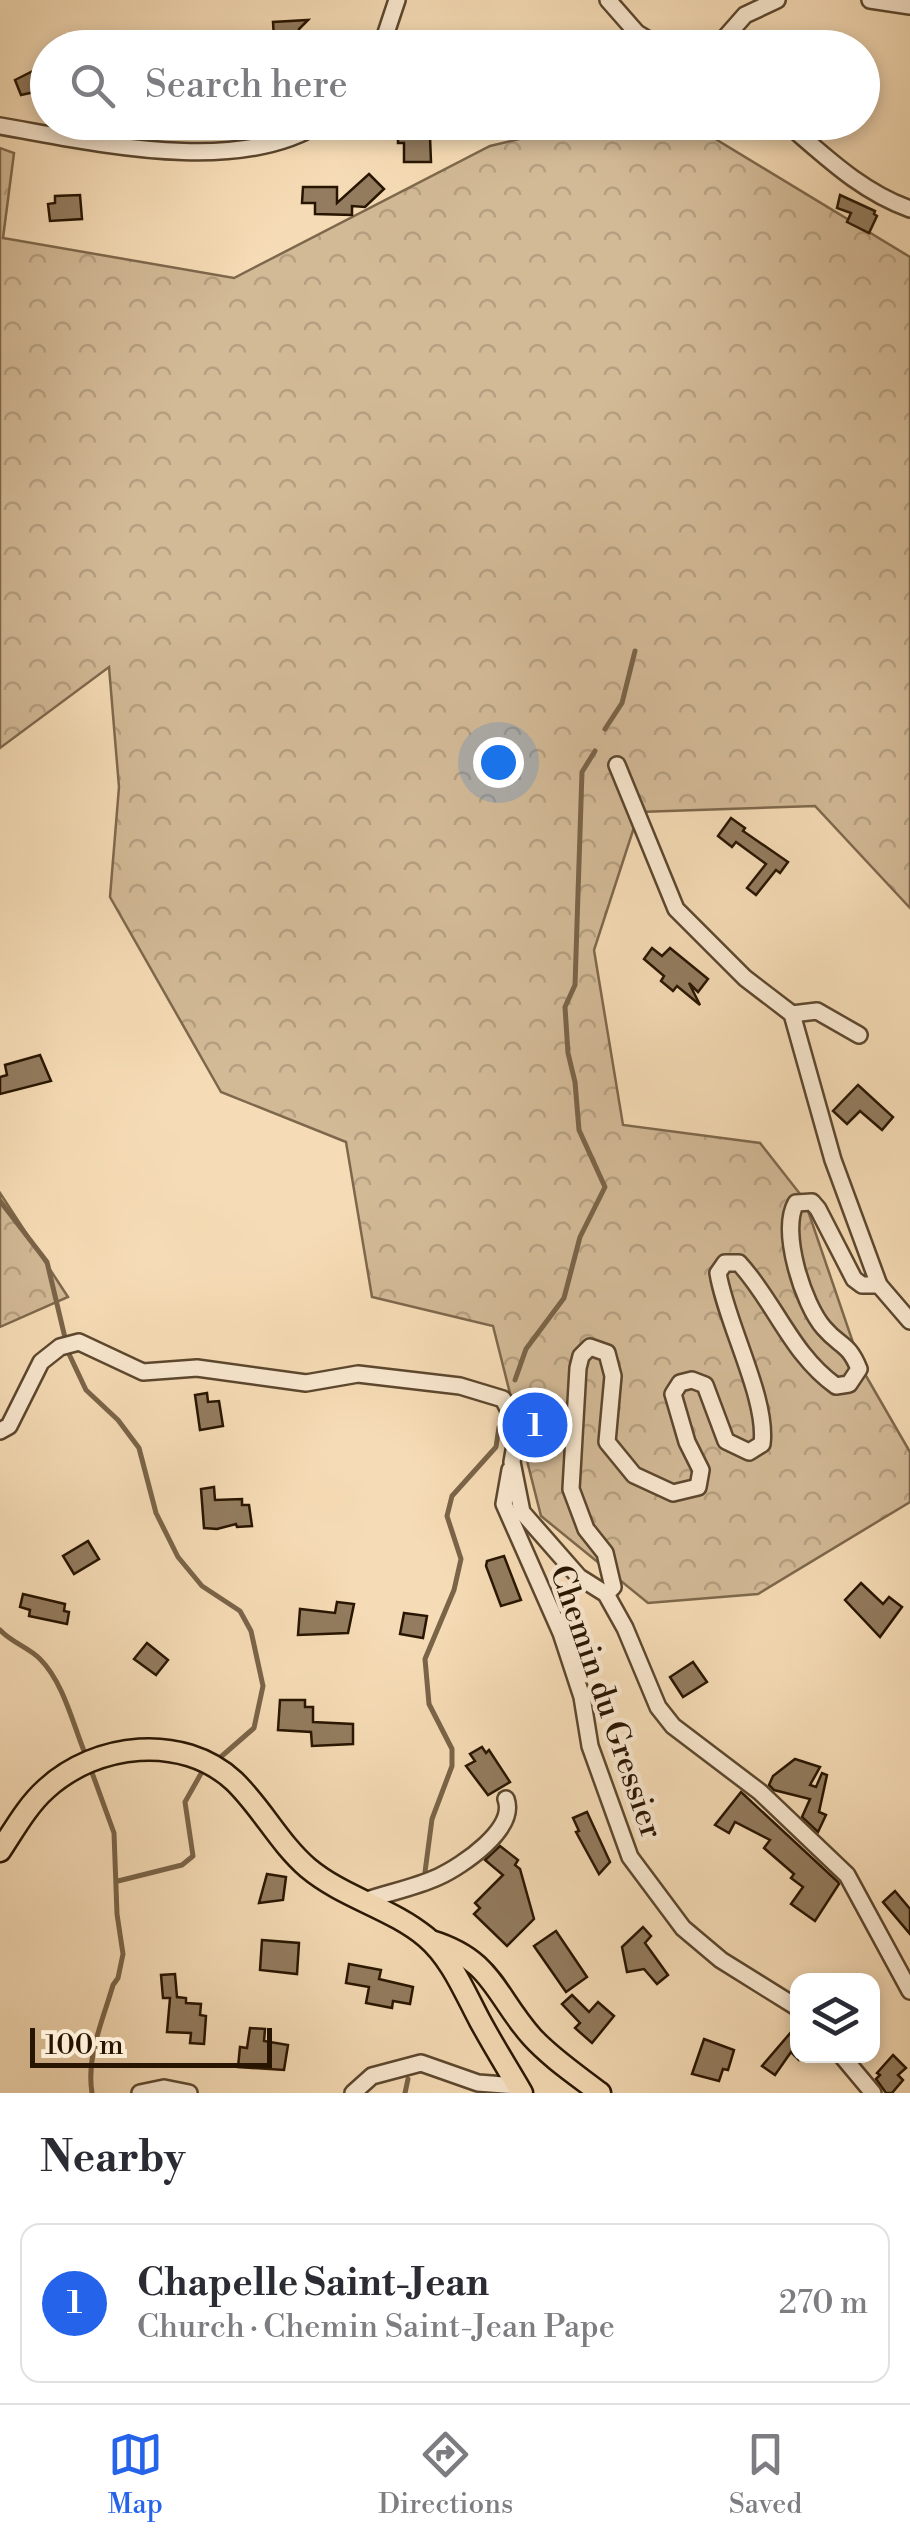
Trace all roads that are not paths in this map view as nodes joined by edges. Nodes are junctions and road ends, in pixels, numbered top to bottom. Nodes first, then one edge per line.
1 (397, 0) edge
2 (608, 0) edge
3 (777, 0) edge
4 (870, 0) edge
5 (910, 6) edge
6 (387, 30) edge
7 (634, 30) edge
8 (732, 30) edge
9 (0, 126) edge
10 (30, 131) edge
11 (93, 140) edge
12 (284, 140) edge
13 (807, 140) edge
14 (910, 209) edge
15 (617, 766) dead end
16 (792, 1014) junction
17 (858, 1035) dead end
18 (880, 1285) junction
19 (910, 1321) edge
20 (0, 1432) edge
21 (512, 1462) junction
22 (606, 1594) junction
23 (506, 1799) dead end
24 (0, 1851) edge
25 (361, 1902) junction
26 (431, 1941) junction
27 (910, 1991) edge
28 (790, 2003) edge
29 (848, 2063) edge
30 (520, 2090) edge
31 (140, 2093) edge
32 (189, 2093) edge
33 (353, 2093) edge
34 (600, 2093) edge
35 (873, 2093) edge

1 - 6 street
2 - 7 street
3 - 8 street
4 - 5 street
9 - 10 street
11 - 12 street
13 - 14 street
15 - 16 street
16 - 17 street
16 - 18 street
18 - 19 street
18 - 22 street
20 - 21 street
21 - 22 street
21 - 28 street, Chemin du Gressier
22 - 27 street
23 - 25 street
24 - 25 main road
25 - 26 main road
26 - 30 main road
26 - 34 main road
29 - 35 street
30 - 33 street
31 - 32 street

